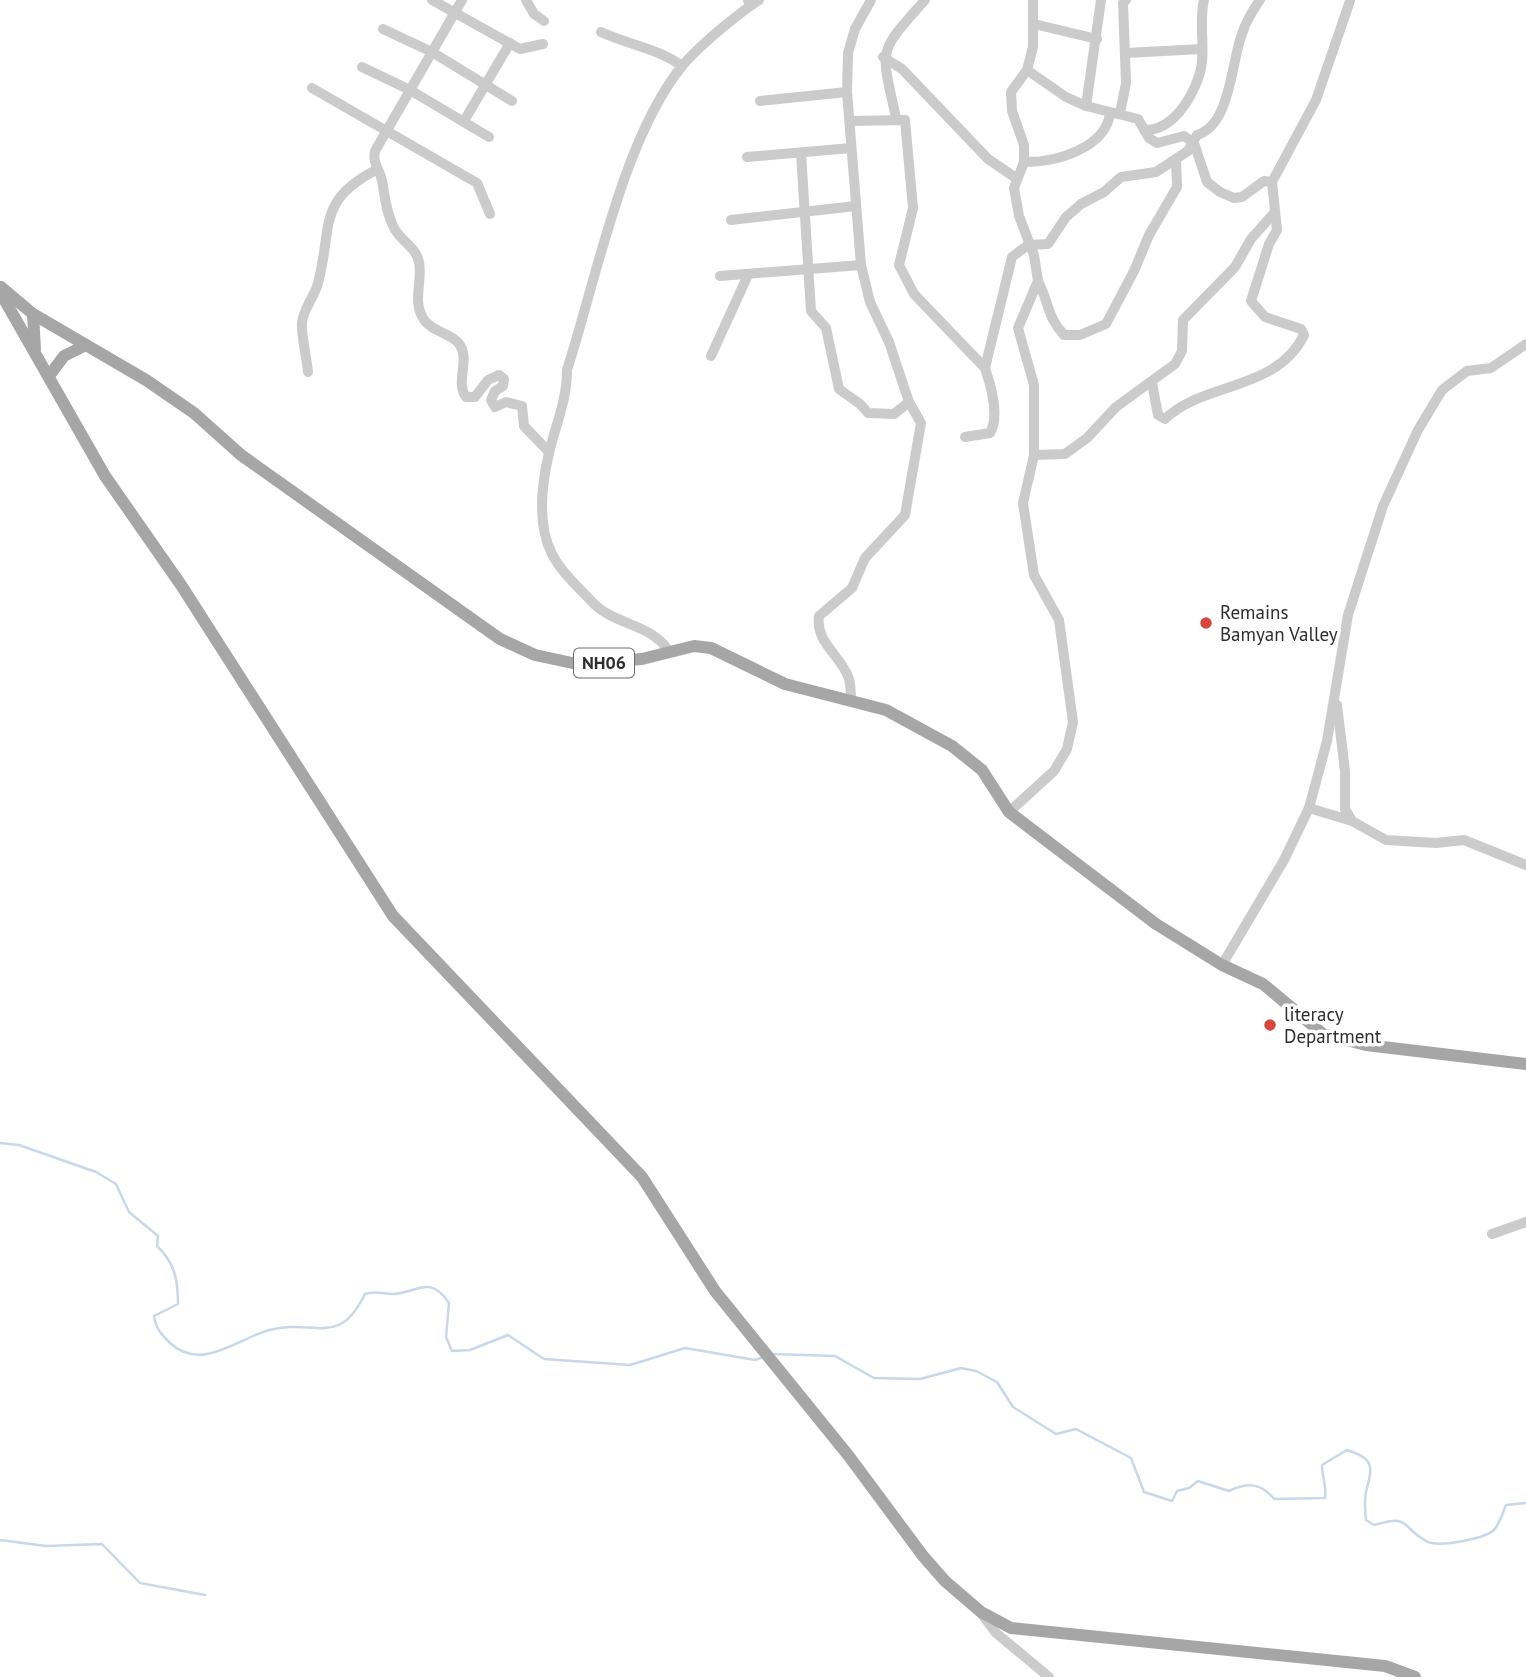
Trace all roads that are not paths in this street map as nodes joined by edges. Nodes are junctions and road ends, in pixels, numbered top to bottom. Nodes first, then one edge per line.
1 (432, 0) edge
2 (462, 0) edge
3 (526, 0) edge
4 (871, 0) edge
5 (925, 0) edge
6 (1033, 0) edge
7 (1101, 0) edge
8 (1126, 0) edge
9 (1204, 0) edge
10 (1260, 0) edge
11 (1350, 1) edge
12 (752, 2) edge
13 (455, 12) junction
14 (544, 21) dead end
15 (1034, 24) junction
16 (383, 29) dead end
17 (601, 32) dead end
18 (1097, 39) junction
19 (510, 43) junction
20 (543, 44) dead end
21 (1201, 49) junction
22 (432, 52) junction
23 (1126, 53) junction
24 (883, 57) junction
25 (682, 66) junction
26 (362, 67) dead end
27 (1027, 70) junction
28 (485, 84) junction
29 (312, 88) dead end
30 (410, 90) junction
31 (847, 92) junction
32 (513, 101) dead end
33 (760, 101) dead end
34 (1086, 106) junction
35 (1115, 113) junction
36 (896, 118) junction
37 (464, 121) junction
38 (850, 121) junction
39 (388, 130) junction
40 (1144, 130) junction
41 (489, 137) dead end
42 (1194, 143) junction
43 (851, 148) junction
44 (802, 153) junction
45 (747, 157) dead end
46 (1176, 159) junction
47 (1024, 162) junction
48 (376, 170) junction
49 (1016, 178) junction
50 (1272, 183) junction
51 (856, 205) junction
52 (804, 211) junction
53 (1274, 213) junction
54 (490, 214) dead end
55 (731, 220) dead end
56 (1028, 244) junction
57 (861, 265) junction
58 (808, 272) junction
59 (748, 275) junction
60 (720, 276) dead end
61 (1038, 281) junction
62 (0, 286) edge
63 (0, 292) edge
64 (33, 314) junction
65 (1526, 344) edge
66 (84, 346) junction
67 (35, 349) junction
68 (710, 356) dead end
69 (985, 368) junction
70 (309, 372) dead end
71 (49, 376) junction
72 (1152, 383) junction
73 (909, 402) junction
74 (965, 437) dead end
75 (549, 452) junction
76 (1034, 456) junction
77 (668, 650) junction
78 (1336, 694) junction
79 (851, 702) junction
80 (1309, 808) junction
81 (1009, 812) junction
82 (1352, 821) junction
83 (1526, 865) edge
84 (1222, 965) junction
85 (1526, 1064) edge
86 (1526, 1222) edge
87 (1492, 1234) dead end
88 (981, 1612) junction
89 (1049, 1677) edge
90 (1415, 1677) edge

1 - 13 street
2 - 13 street
3 - 14 street
4 - 31 street
5 - 24 street
6 - 15 street
7 - 18 street
8 - 23 street
9 - 21 street
10 - 42 street
11 - 50 street
12 - 25 street
13 - 19 street
13 - 22 street
15 - 18 street
15 - 27 street
16 - 22 street
17 - 25 street
18 - 34 street
19 - 20 street
19 - 28 street
21 - 23 street
21 - 40 street
22 - 28 street
22 - 30 street
23 - 35 street
24 - 36 street
24 - 49 street
25 - 75 street
26 - 30 street
27 - 34 street
27 - 47 street
28 - 32 street
28 - 37 street
29 - 39 street
30 - 37 street
30 - 39 street
31 - 33 street
31 - 38 street
34 - 35 street
35 - 40 street
35 - 47 street
36 - 38 street
36 - 69 street
37 - 41 street
38 - 43 street
39 - 48 street
39 - 54 street
40 - 42 street
42 - 46 street
42 - 50 street
43 - 44 street
43 - 51 street
44 - 45 street
44 - 52 street
46 - 56 street
46 - 61 street
47 - 49 street
48 - 70 street
48 - 75 street
49 - 56 street
50 - 53 street
51 - 52 street
51 - 57 street
52 - 55 street
52 - 58 street
53 - 72 street
53 - 72 street
56 - 61 street
56 - 69 street
57 - 58 street
57 - 73 street
58 - 59 street
58 - 73 street
59 - 60 street
59 - 68 street
61 - 76 street
62 - 64 main road, NH06
63 - 67 main road
64 - 66 main road, NH06
64 - 67 main road
65 - 78 street
66 - 71 main road
66 - 77 main road, NH06
67 - 71 main road
69 - 74 street
71 - 88 main road
72 - 76 street
73 - 79 street
75 - 77 street
76 - 81 street
77 - 79 main road, NH06
78 - 80 street
78 - 82 street
79 - 81 main road, NH06
80 - 82 street
80 - 84 street
81 - 84 main road, NH06
82 - 83 street
84 - 85 main road, NH06
86 - 87 street
88 - 89 street
88 - 90 main road

